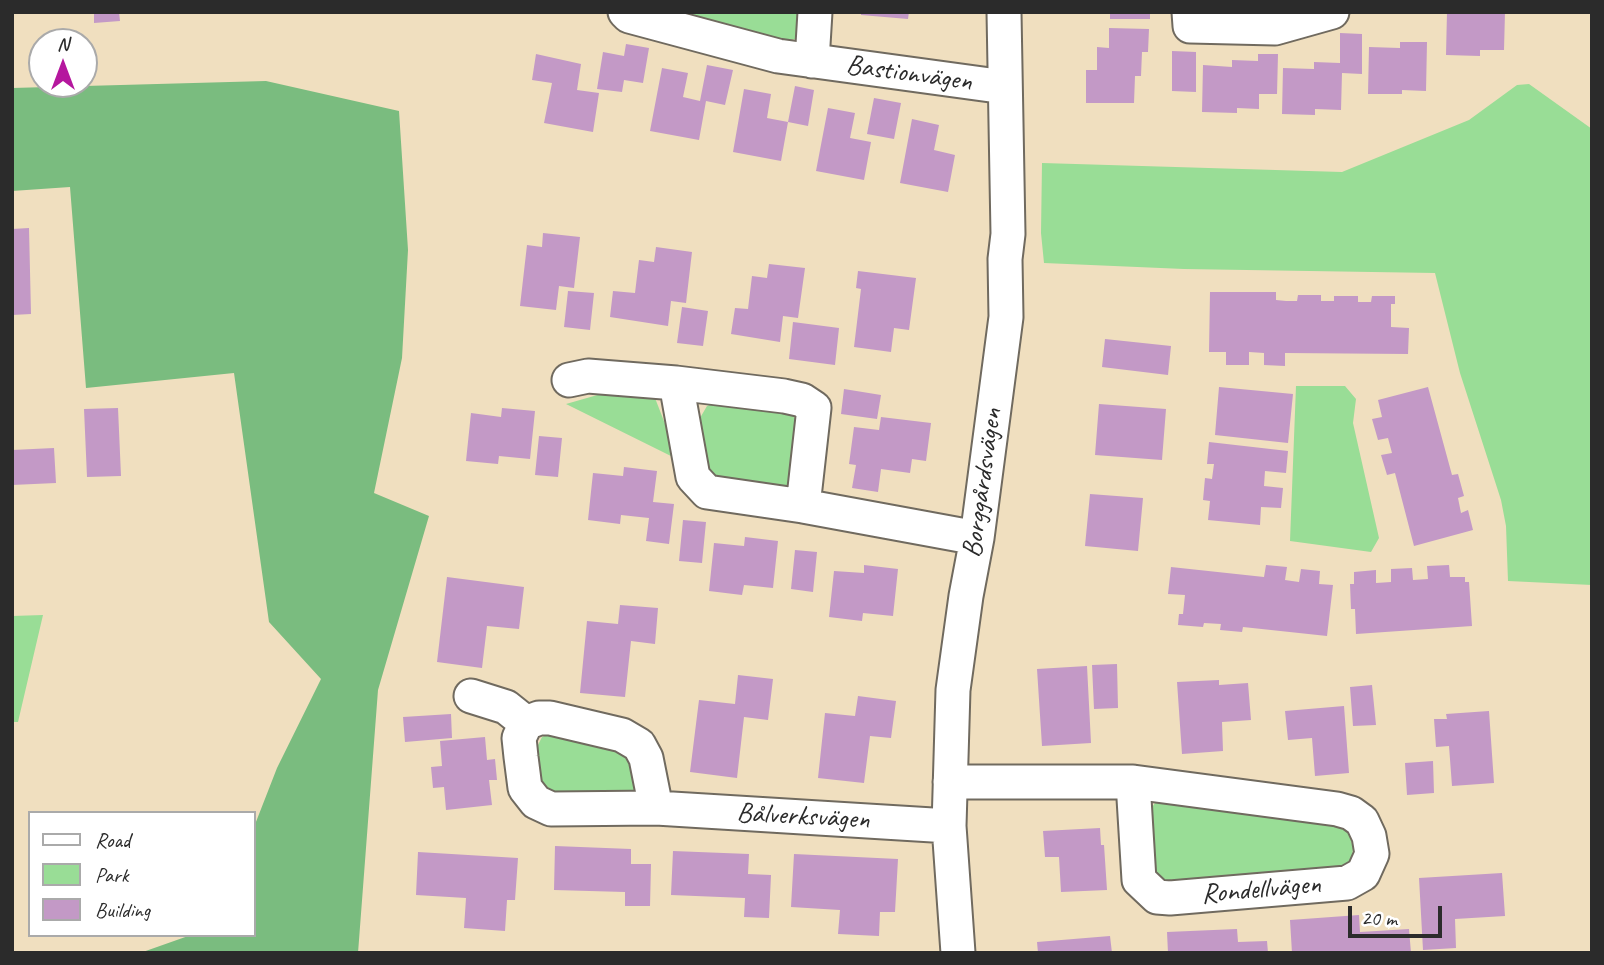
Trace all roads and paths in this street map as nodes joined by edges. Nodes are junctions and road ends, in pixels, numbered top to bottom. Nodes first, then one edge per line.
1 (625, 12) edge
2 (815, 12) edge
3 (1004, 12) edge
4 (1189, 12) edge
5 (1332, 12) edge
6 (812, 61) junction
7 (1005, 87) junction
8 (569, 380) dead end
9 (676, 383) junction
10 (803, 506) junction
11 (976, 538) junction
12 (471, 696) dead end
13 (526, 723) junction
14 (950, 782) junction
15 (1133, 782) junction
16 (656, 808) junction
17 (949, 826) junction
18 (958, 953) edge

1 - 6 street, Bastionvägen
2 - 6 street, Bastionvägen
3 - 7 street, Borggårdsvägen
4 - 5 street
6 - 7 street, Bastionvägen
7 - 11 street, Borggårdsvägen
8 - 9 street
9 - 10 street
9 - 10 street
10 - 11 street
11 - 14 street, Borggårdsvägen
12 - 13 street
13 - 16 street
13 - 16 street, Bålverksvägen
14 - 15 street, Rondellvägen
14 - 17 street, Borggårdsvägen
15 - 15 street, Rondellvägen
16 - 17 street, Bålverksvägen
17 - 18 street, Borggårdsvägen

